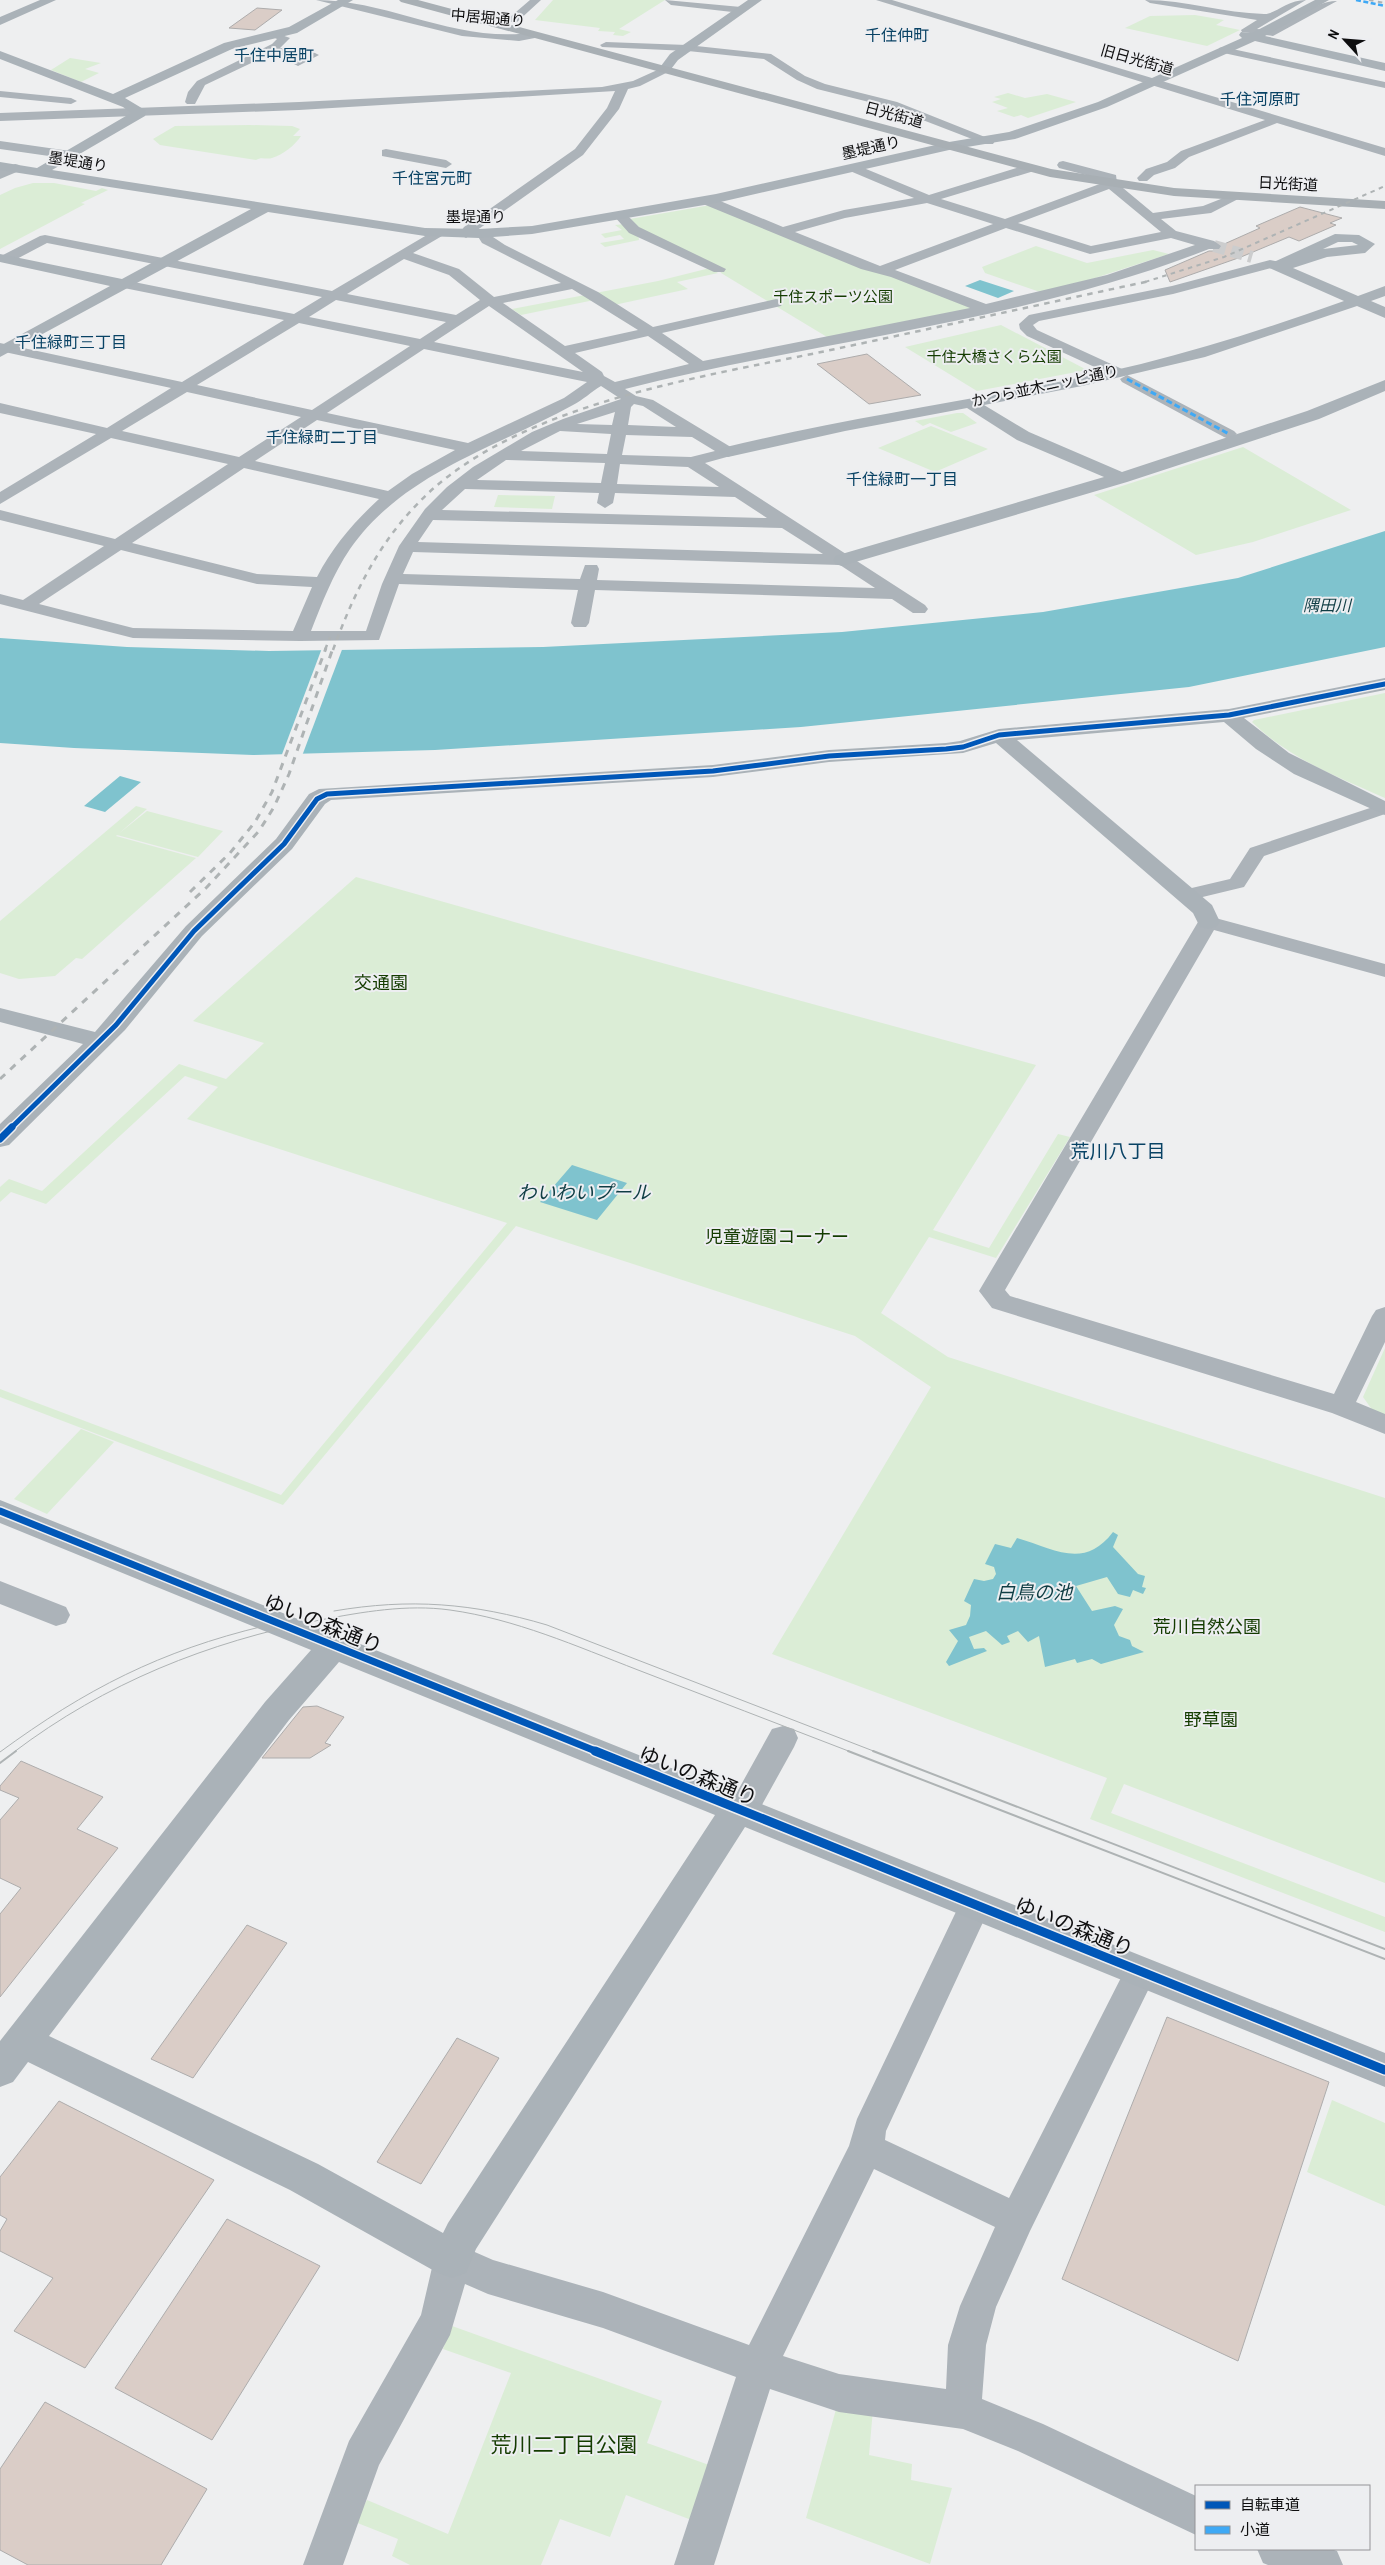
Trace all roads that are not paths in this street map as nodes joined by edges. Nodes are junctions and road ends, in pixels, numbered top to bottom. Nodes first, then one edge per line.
1 (50, 0) edge
2 (321, 0) edge
3 (405, 0) edge
4 (436, 0) edge
5 (536, 0) edge
6 (670, 0) edge
7 (756, 0) edge
8 (881, 0) edge
9 (1150, 0) edge
10 (1302, 0) edge
11 (1312, 0) edge
12 (1327, 0) edge
13 (343, 2) edge
14 (741, 10) junction
15 (1266, 18) junction
16 (513, 20) junction
17 (0, 21) edge
18 (1252, 34) junction
19 (536, 35) junction
20 (276, 36) junction
21 (606, 45) junction
22 (686, 49) junction
23 (268, 50) junction
24 (1223, 50) junction
25 (0, 55) edge
26 (298, 64) dead end
27 (666, 66) junction
28 (1385, 67) edge
29 (621, 74) dead end
30 (1150, 81) junction
31 (1385, 85) edge
32 (623, 87) junction
33 (797, 88) junction
34 (0, 94) edge
35 (113, 99) junction
36 (192, 102) junction
37 (134, 108) junction
38 (0, 111) edge
39 (6, 117) edge
40 (1277, 119) junction
41 (0, 124) edge
42 (962, 140) junction
43 (981, 141) junction
44 (0, 145) edge
45 (949, 146) junction
46 (1385, 152) edge
47 (386, 153) dead end
48 (70, 155) junction
49 (446, 164) dead end
50 (1063, 165) junction
51 (0, 166) edge
52 (15, 168) junction
53 (854, 168) junction
54 (1030, 168) junction
55 (38, 172) junction
56 (0, 176) edge
57 (1143, 178) junction
58 (1111, 184) junction
59 (1236, 197) junction
60 (928, 199) junction
61 (708, 201) junction
62 (1384, 203) edge
63 (264, 208) junction
64 (620, 216) junction
65 (1149, 217) junction
66 (1005, 223) junction
67 (780, 232) junction
68 (437, 233) junction
69 (466, 234) junction
70 (1171, 234) junction
71 (484, 235) junction
72 (31, 236) dead end
73 (45, 239) junction
74 (403, 254) junction
75 (1252, 257) tunnel mouth
76 (3, 258) edge
77 (163, 262) junction
78 (1274, 265) junction
79 (719, 269) dead end
80 (881, 270) junction
81 (124, 284) junction
82 (573, 286) junction
83 (1385, 291) edge
84 (334, 296) junction
85 (1356, 301) junction
86 (492, 302) junction
87 (776, 303) dead end
88 (986, 309) junction
89 (1385, 313) edge
90 (298, 318) junction
91 (459, 320) junction
92 (651, 331) junction
93 (424, 343) junction
94 (2, 349) edge
95 (563, 351) junction
96 (699, 366) junction
97 (1122, 375) junction
98 (608, 383) junction
99 (1385, 385) edge
100 (185, 387) junction
101 (628, 402) junction
102 (969, 402) junction
103 (0, 408) edge
104 (315, 415) junction
105 (555, 428) junction
106 (618, 430) junction
107 (695, 432) junction
108 (109, 433) junction
109 (1229, 434) dead end
110 (468, 448) junction
111 (728, 452) junction
112 (503, 455) junction
113 (612, 458) junction
114 (692, 462) junction
115 (242, 463) junction
116 (1121, 478) junction
117 (462, 484) junction
118 (608, 488) junction
119 (739, 492) junction
120 (393, 497) junction
121 (0, 499) edge
122 (0, 515) edge
123 (430, 515) junction
124 (602, 519) junction
125 (788, 524) junction
126 (119, 544) junction
127 (407, 547) junction
128 (595, 552) junction
129 (842, 560) junction
130 (393, 579) junction
131 (322, 582) junction
132 (588, 585) junction
133 (893, 594) junction
134 (0, 599) edge
135 (26, 605) junction
136 (919, 609) dead end
137 (580, 623) dead end
138 (300, 636) junction
139 (1385, 684) edge
140 (1229, 714) junction
141 (999, 735) junction
142 (1384, 808) edge
143 (1186, 894) junction
144 (1208, 922) junction
145 (1385, 971) edge
146 (0, 1015) edge
147 (100, 1041) junction
148 (0, 1139) edge
149 (1385, 1316) edge
150 (1341, 1406) junction
151 (1385, 1425) edge
152 (0, 1511) edge
153 (0, 1592) edge
154 (56, 1616) dead end
155 (334, 1646) junction
156 (783, 1738) dead end
157 (740, 1811) junction
158 (975, 1905) junction
159 (1141, 1972) junction
160 (9, 2050) edge
161 (1385, 2070) edge
162 (866, 2148) junction
163 (1017, 2220) junction
164 (452, 2259) junction
165 (758, 2367) junction
166 (963, 2410) junction
167 (1195, 2516) edge
168 (1280, 2550) edge
169 (323, 2565) edge
170 (694, 2565) edge
171 (1323, 2565) edge

1 - 17 street
2 - 13 street, 中居堀通り
3 - 19 highway, 日光街道
4 - 16 highway, 日光街道
5 - 16 street
6 - 14 street
7 - 14 street
8 - 30 street, 旧日光街道
9 - 15 street
10 - 15 street
11 - 18 street, 墨堤通り
12 - 18 street, 墨堤通り
13 - 19 street, 中居堀通り
13 - 20 street
14 - 22 street
15 - 18 street
16 - 21 highway, 日光街道
18 - 24 street, 墨堤通り
18 - 28 street
18 - 30 street, 墨堤通り
19 - 27 highway, 日光街道
20 - 23 street
20 - 35 street
21 - 22 street
21 - 27 highway, 日光街道
22 - 27 street
22 - 33 street
23 - 26 street
23 - 36 street
24 - 30 street, 墨堤通り
24 - 31 street
25 - 35 street
27 - 32 street
27 - 33 highway, 日光街道
27 - 45 highway, 日光街道
29 - 36 street
30 - 40 street, 旧日光街道
30 - 43 street, 墨堤通り
32 - 37 street
32 - 69 street
33 - 42 highway, 日光街道
33 - 43 street
34 - 37 street
35 - 37 street
36 - 37 street
37 - 38 street
37 - 39 street
37 - 48 street
39 - 41 street
40 - 46 street, 旧日光街道
40 - 57 street
42 - 43 highway, 日光街道
42 - 45 street, 墨堤通り
43 - 45 street, 墨堤通り
43 - 50 highway, 日光街道
44 - 48 street
45 - 53 street, 墨堤通り
45 - 54 highway, 日光街道
47 - 49 street
48 - 55 street
50 - 57 highway, 日光街道
50 - 58 street
51 - 52 street, 墨堤通り
52 - 55 street, 墨堤通り
52 - 56 street
53 - 60 street
53 - 61 street, 墨堤通り
54 - 58 highway, 日光街道
54 - 60 street
55 - 63 street, 墨堤通り
57 - 62 highway, 日光街道
58 - 59 highway, 日光街道
58 - 65 street
58 - 66 street
59 - 62 highway, 日光街道
59 - 65 street
60 - 66 street
60 - 67 street
61 - 64 street, 墨堤通り
61 - 67 street
63 - 68 street, 墨堤通り
63 - 77 street
64 - 71 street, 墨堤通り
64 - 79 street
65 - 70 street
66 - 70 street
66 - 80 street
67 - 80 street
68 - 69 street, 墨堤通り
68 - 74 street
69 - 71 street, 墨堤通り
70 - 88 street
71 - 82 street
72 - 73 street
73 - 76 street
73 - 77 street
74 - 84 street
74 - 86 street
75 - 78 street
76 - 81 street
77 - 81 street
77 - 84 street
78 - 78 street
78 - 85 street
78 - 97 street
80 - 88 street
81 - 90 street
81 - 94 street
82 - 86 street
82 - 92 street
83 - 85 street, かつら並木ニッピ通り
84 - 90 street
84 - 91 street
85 - 89 street
85 - 97 street, かつら並木ニッピ通り
86 - 91 street
86 - 95 street
87 - 92 street
88 - 96 street
90 - 93 street
90 - 100 street
91 - 93 street
92 - 95 street
92 - 96 street
93 - 98 street
93 - 104 street
94 - 100 street
95 - 98 street
96 - 98 street
97 - 102 street, かつら並木ニッピ通り
97 - 109 street
98 - 101 street
98 - 110 street
99 - 116 street
100 - 104 street
100 - 108 street
101 - 105 street
101 - 106 street
101 - 107 street
102 - 111 street, かつら並木ニッピ通り
102 - 116 street
103 - 108 street
104 - 110 street
104 - 115 street
105 - 106 street
105 - 112 street
106 - 107 street
106 - 113 street
107 - 111 street
108 - 115 street
108 - 121 street
110 - 120 street
111 - 114 street
112 - 113 street
112 - 117 street
113 - 114 street
113 - 118 street
114 - 119 street
115 - 120 street
115 - 126 street
116 - 129 street
117 - 118 street
117 - 123 street
118 - 119 street
118 - 124 street
119 - 125 street
120 - 131 street
122 - 126 street
123 - 124 street
123 - 127 street
124 - 125 street
124 - 128 street
125 - 129 street
126 - 131 street
126 - 135 street
127 - 128 street
127 - 130 street
128 - 129 street
128 - 132 street
129 - 133 street
130 - 132 street
130 - 138 street
131 - 138 street
132 - 133 street
132 - 137 street
133 - 136 street
134 - 135 street
135 - 138 street
139 - 140 street
140 - 141 street
140 - 142 street
141 - 143 street
141 - 147 street
142 - 143 street
143 - 144 street
144 - 145 street
144 - 150 street
146 - 147 street
147 - 148 street
149 - 150 street
150 - 151 street
152 - 155 street, ゆいの森通り
153 - 154 street
155 - 157 street, ゆいの森通り
155 - 160 street
156 - 157 street
157 - 158 street, ゆいの森通り
157 - 164 street
158 - 159 street, ゆいの森通り
158 - 162 street
159 - 161 street, ゆいの森通り
159 - 163 street
160 - 164 street
162 - 163 street
162 - 165 street
163 - 166 street
164 - 165 street
164 - 169 street
165 - 166 street
165 - 170 street
166 - 167 street
168 - 171 street

